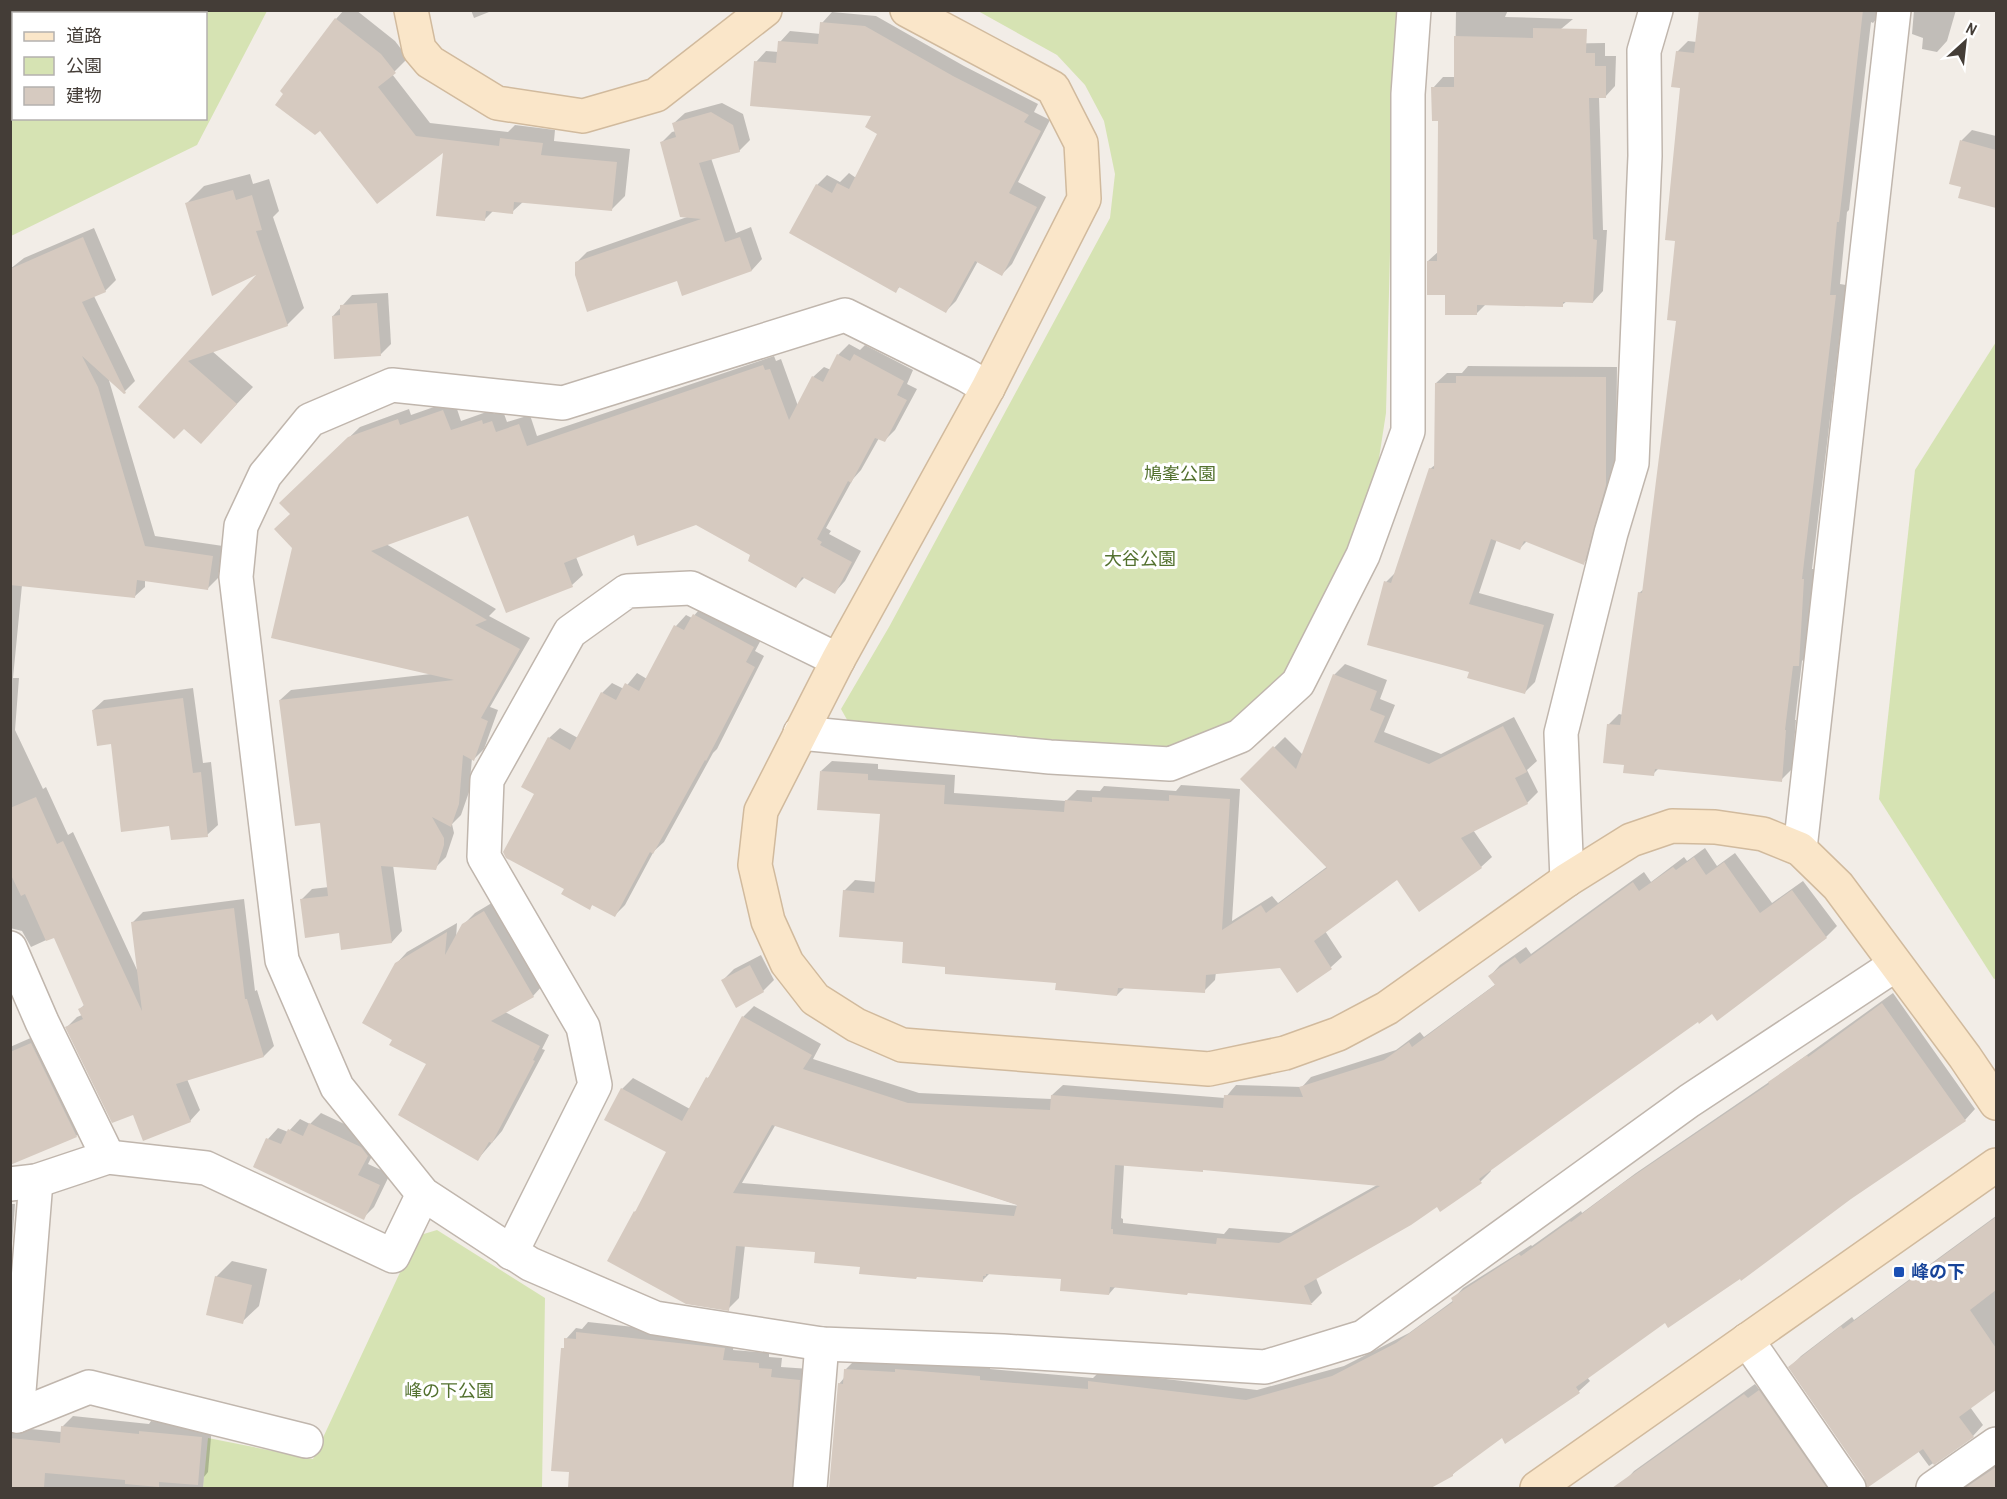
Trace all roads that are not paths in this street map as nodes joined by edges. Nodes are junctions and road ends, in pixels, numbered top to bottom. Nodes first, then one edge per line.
1 (411, 10) edge
2 (765, 10) edge
3 (907, 10) edge
4 (1414, 10) edge
5 (1656, 10) edge
6 (1894, 10) edge
7 (987, 388) junction
8 (838, 660) junction
9 (800, 733) junction
10 (1800, 849) junction
11 (1567, 880) junction
12 (10, 948) edge
13 (1895, 965) junction
14 (10, 1017) edge
15 (42, 1022) junction
16 (1996, 1103) edge
17 (108, 1157) junction
18 (1996, 1165) edge
19 (23, 1182) edge
20 (423, 1194) junction
21 (511, 1253) junction
22 (1748, 1340) junction
23 (822, 1344) junction
24 (14, 1416) edge
25 (306, 1440) dead end
26 (1996, 1444) edge
27 (1548, 1486) edge
28 (810, 1488) edge
29 (1850, 1488) edge
30 (1933, 1488) edge

1 - 2 street
3 - 7 street
4 - 9 street
5 - 11 street
6 - 10 street
7 - 8 street
7 - 20 street
8 - 9 street
8 - 21 street
9 - 11 street
10 - 11 street
10 - 13 street
12 - 15 street
13 - 16 street
13 - 23 street
14 - 15 street
15 - 17 street
17 - 19 street
17 - 20 street
18 - 22 street
19 - 24 street
20 - 21 street
21 - 23 street
22 - 27 street
22 - 29 street
23 - 28 street
24 - 25 street
26 - 30 street

